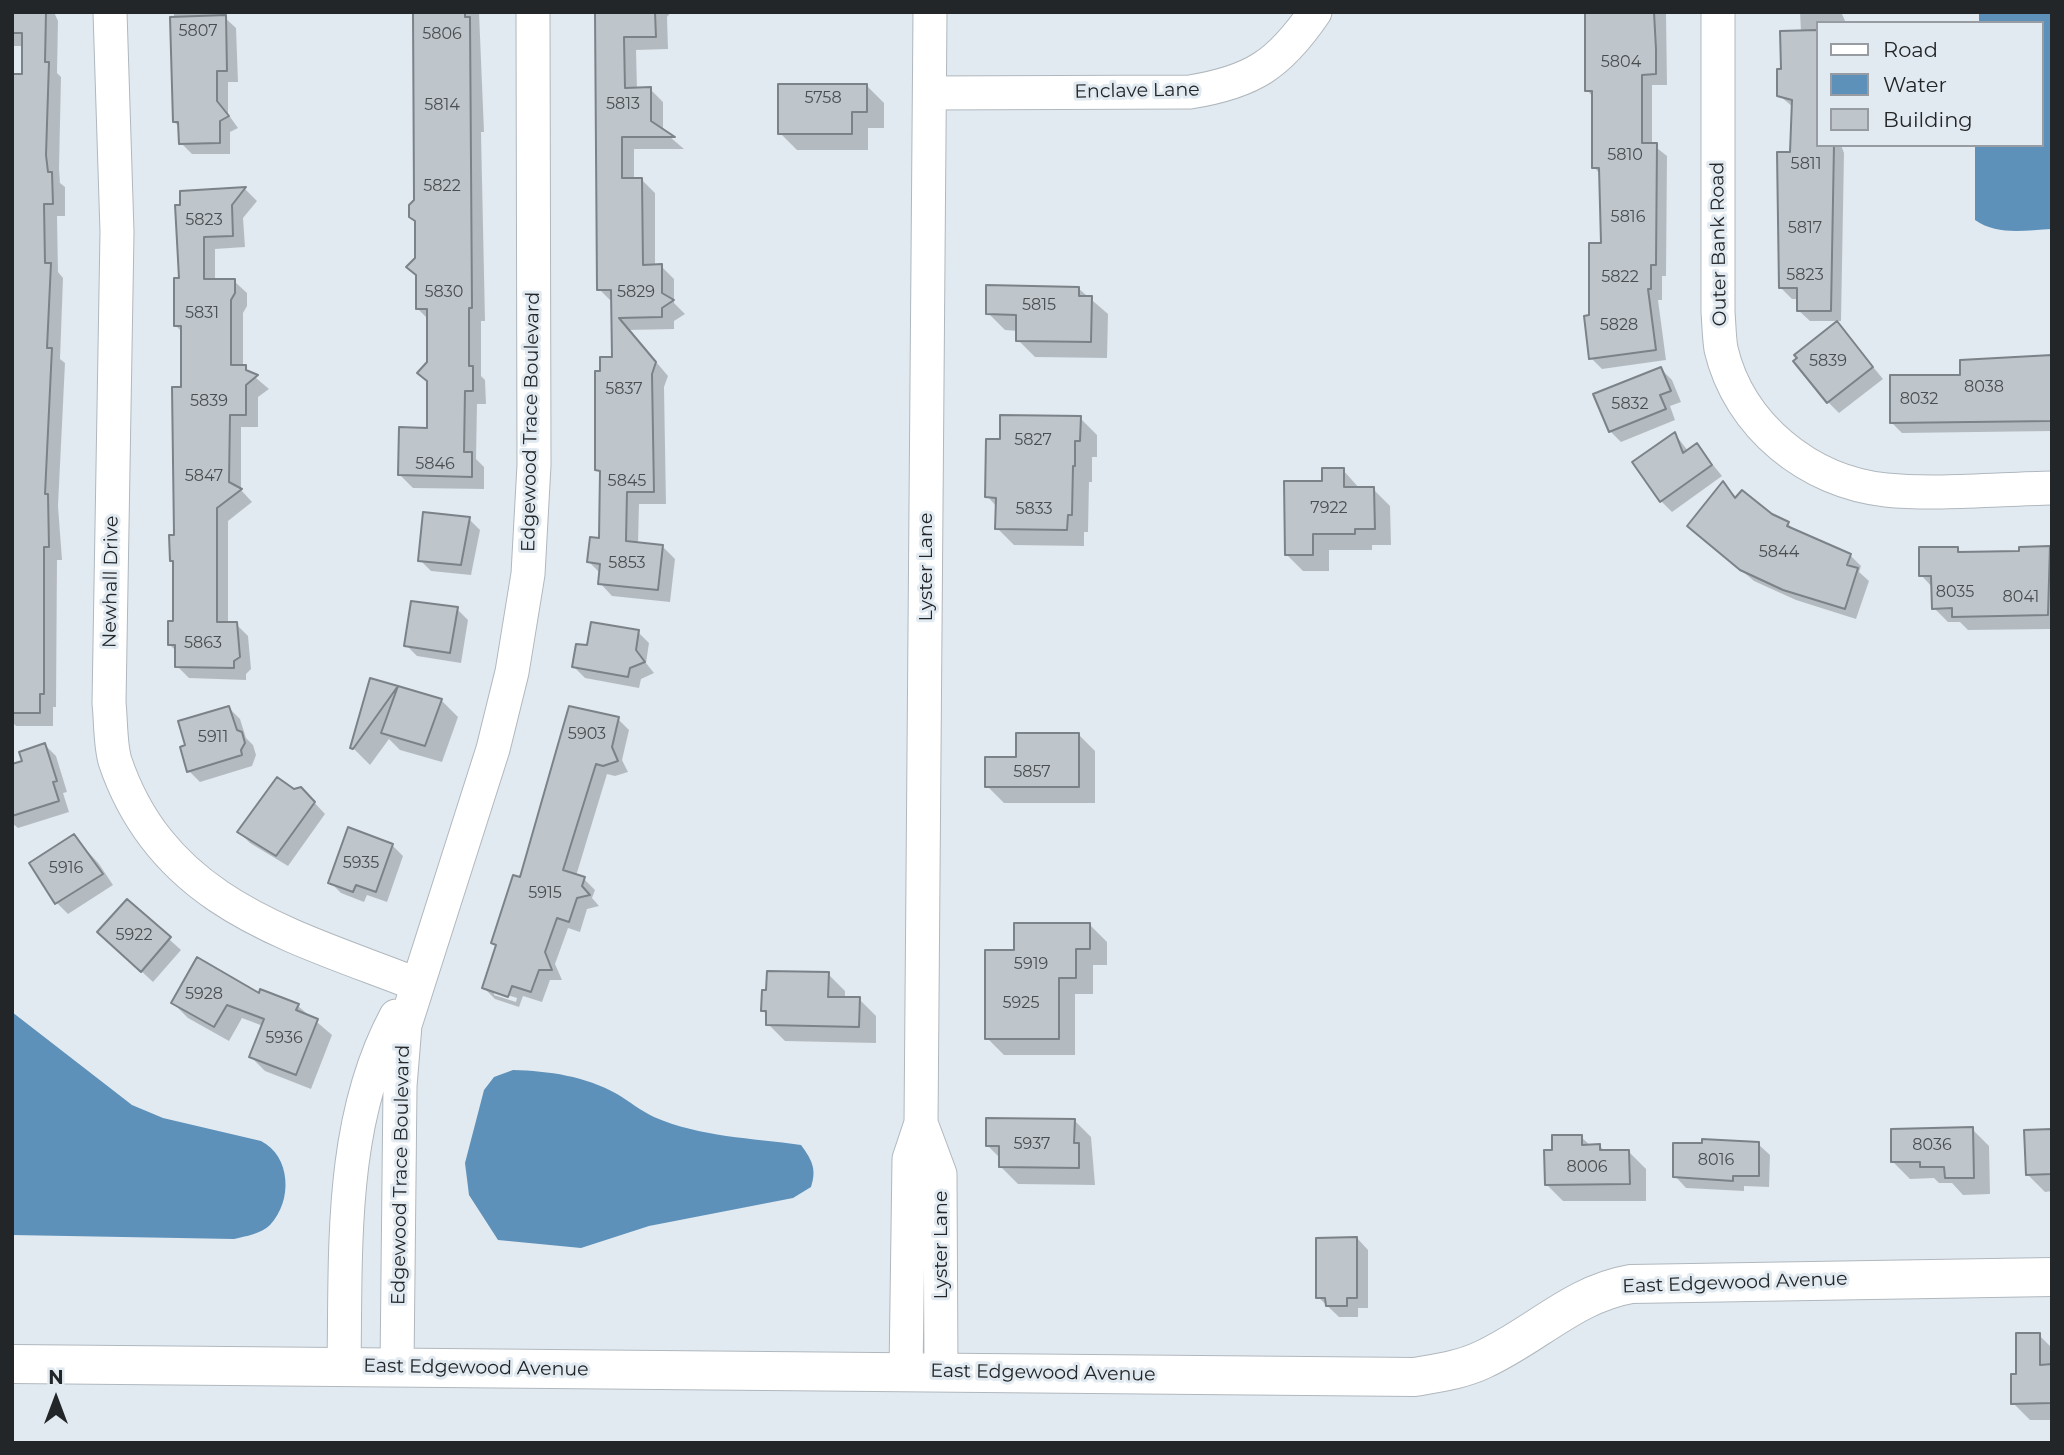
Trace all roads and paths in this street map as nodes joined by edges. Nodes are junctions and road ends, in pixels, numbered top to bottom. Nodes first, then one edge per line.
1 (110, 12) edge
2 (533, 12) edge
3 (930, 12) edge
4 (1315, 12) edge
5 (1718, 12) edge
6 (930, 93) junction
7 (2052, 488) edge
8 (416, 984) junction
9 (2052, 1277) edge
10 (12, 1364) edge
11 (344, 1367) junction
12 (397, 1367) junction
13 (924, 1372) junction

1 - 8 street, Newhall Drive
2 - 8 street, Edgewood Trace Boulevard
3 - 6 street, Lyster Lane
4 - 6 street, Enclave Lane
5 - 7 street, Outer Bank Road
6 - 13 street, Lyster Lane
8 - 11 street, Edgewood Trace Boulevard
8 - 12 street, Edgewood Trace Boulevard
9 - 13 main road, East Edgewood Avenue
10 - 11 main road, East Edgewood Avenue
11 - 12 main road, East Edgewood Avenue
12 - 13 main road, East Edgewood Avenue

